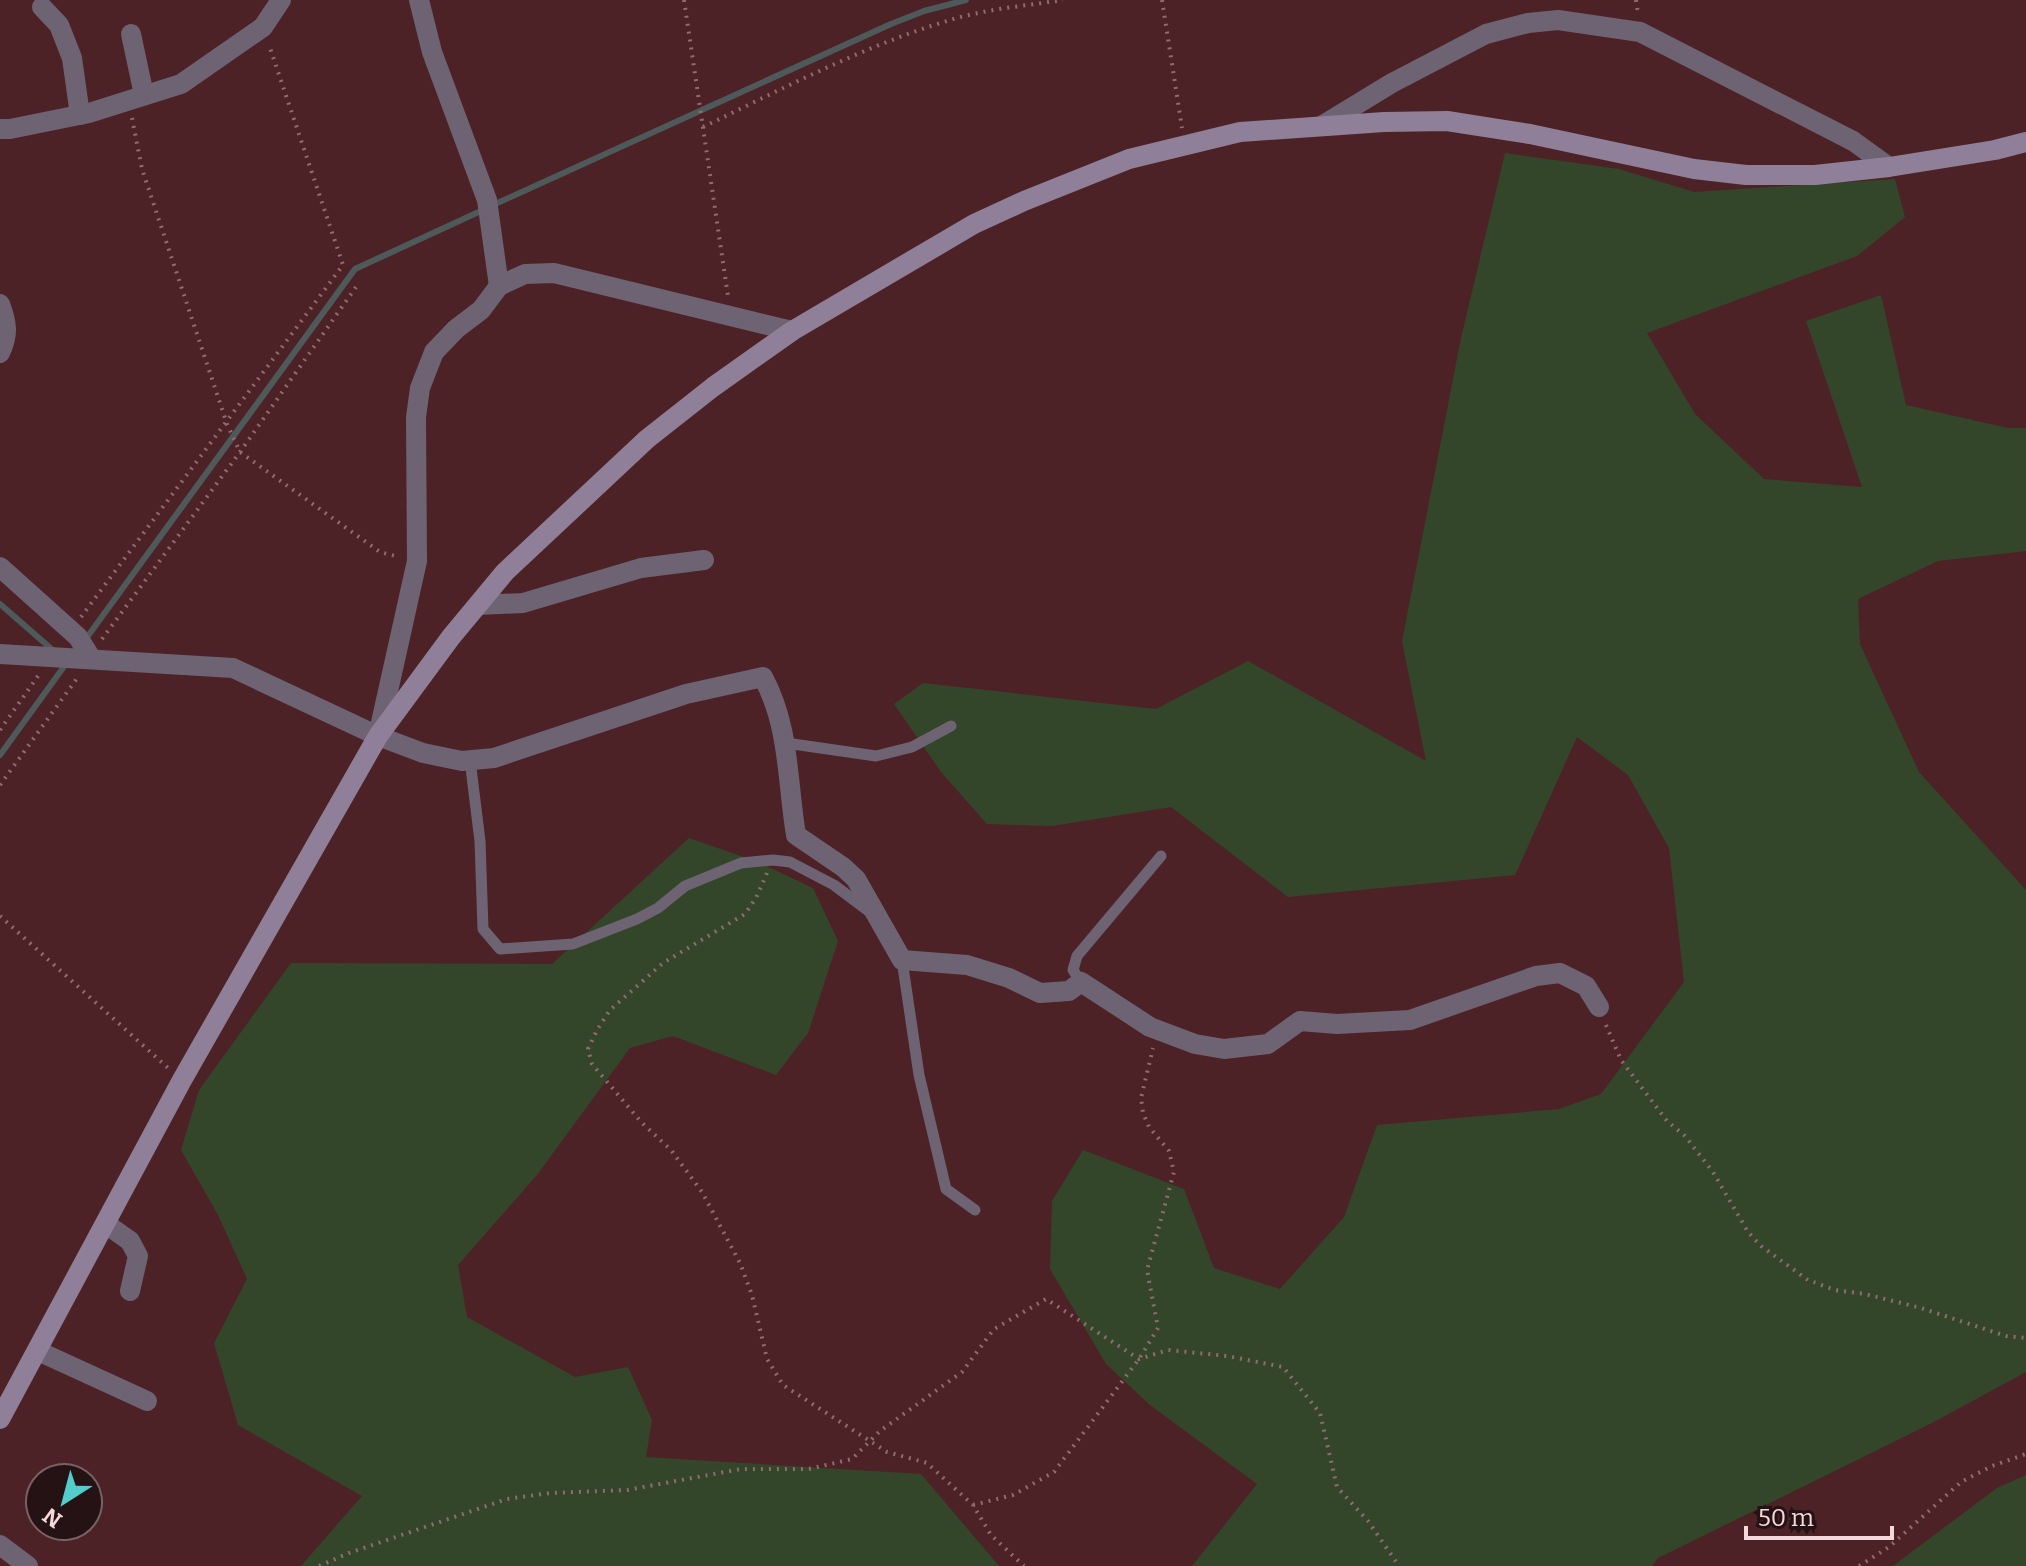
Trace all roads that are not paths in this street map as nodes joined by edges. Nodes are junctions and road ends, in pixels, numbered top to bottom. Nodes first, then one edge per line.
1 (281, 0) edge
2 (419, 0) edge
3 (42, 7) dead end
4 (131, 34) dead end
5 (136, 98) junction
6 (80, 115) junction
7 (1323, 125) junction
8 (0, 129) edge
9 (2026, 142) edge
10 (1889, 167) junction
11 (499, 286) junction
12 (0, 304) edge
13 (792, 331) junction
14 (0, 353) edge
15 (704, 560) dead end
16 (0, 567) edge
17 (478, 605) junction
18 (0, 654) edge
19 (91, 658) junction
20 (951, 726) dead end
21 (378, 736) junction
22 (786, 743) junction
23 (470, 760) junction
24 (1161, 856) dead end
25 (877, 917) junction
26 (902, 960) junction
27 (1081, 982) junction
28 (1599, 1007) road end
29 (975, 1210) dead end
30 (106, 1224) junction
31 (130, 1291) dead end
32 (38, 1351) junction
33 (147, 1401) dead end
34 (0, 1419) edge
35 (0, 1545) edge
36 (28, 1566) edge

1 - 5 street
2 - 11 street
3 - 6 street
4 - 5 street
5 - 6 street
6 - 8 street
7 - 10 street
7 - 10 street
7 - 13 street
9 - 10 street
11 - 13 street
11 - 21 street
12 - 14 street
13 - 17 street
15 - 17 street
16 - 19 street
17 - 21 street
18 - 19 street
19 - 21 street
20 - 22 lane
21 - 23 street
21 - 30 street
22 - 23 street
22 - 25 street
23 - 25 lane
24 - 27 lane
25 - 26 street
26 - 27 street
26 - 29 lane
27 - 28 street
30 - 31 street
30 - 32 street
32 - 33 street
32 - 34 street
35 - 36 street

